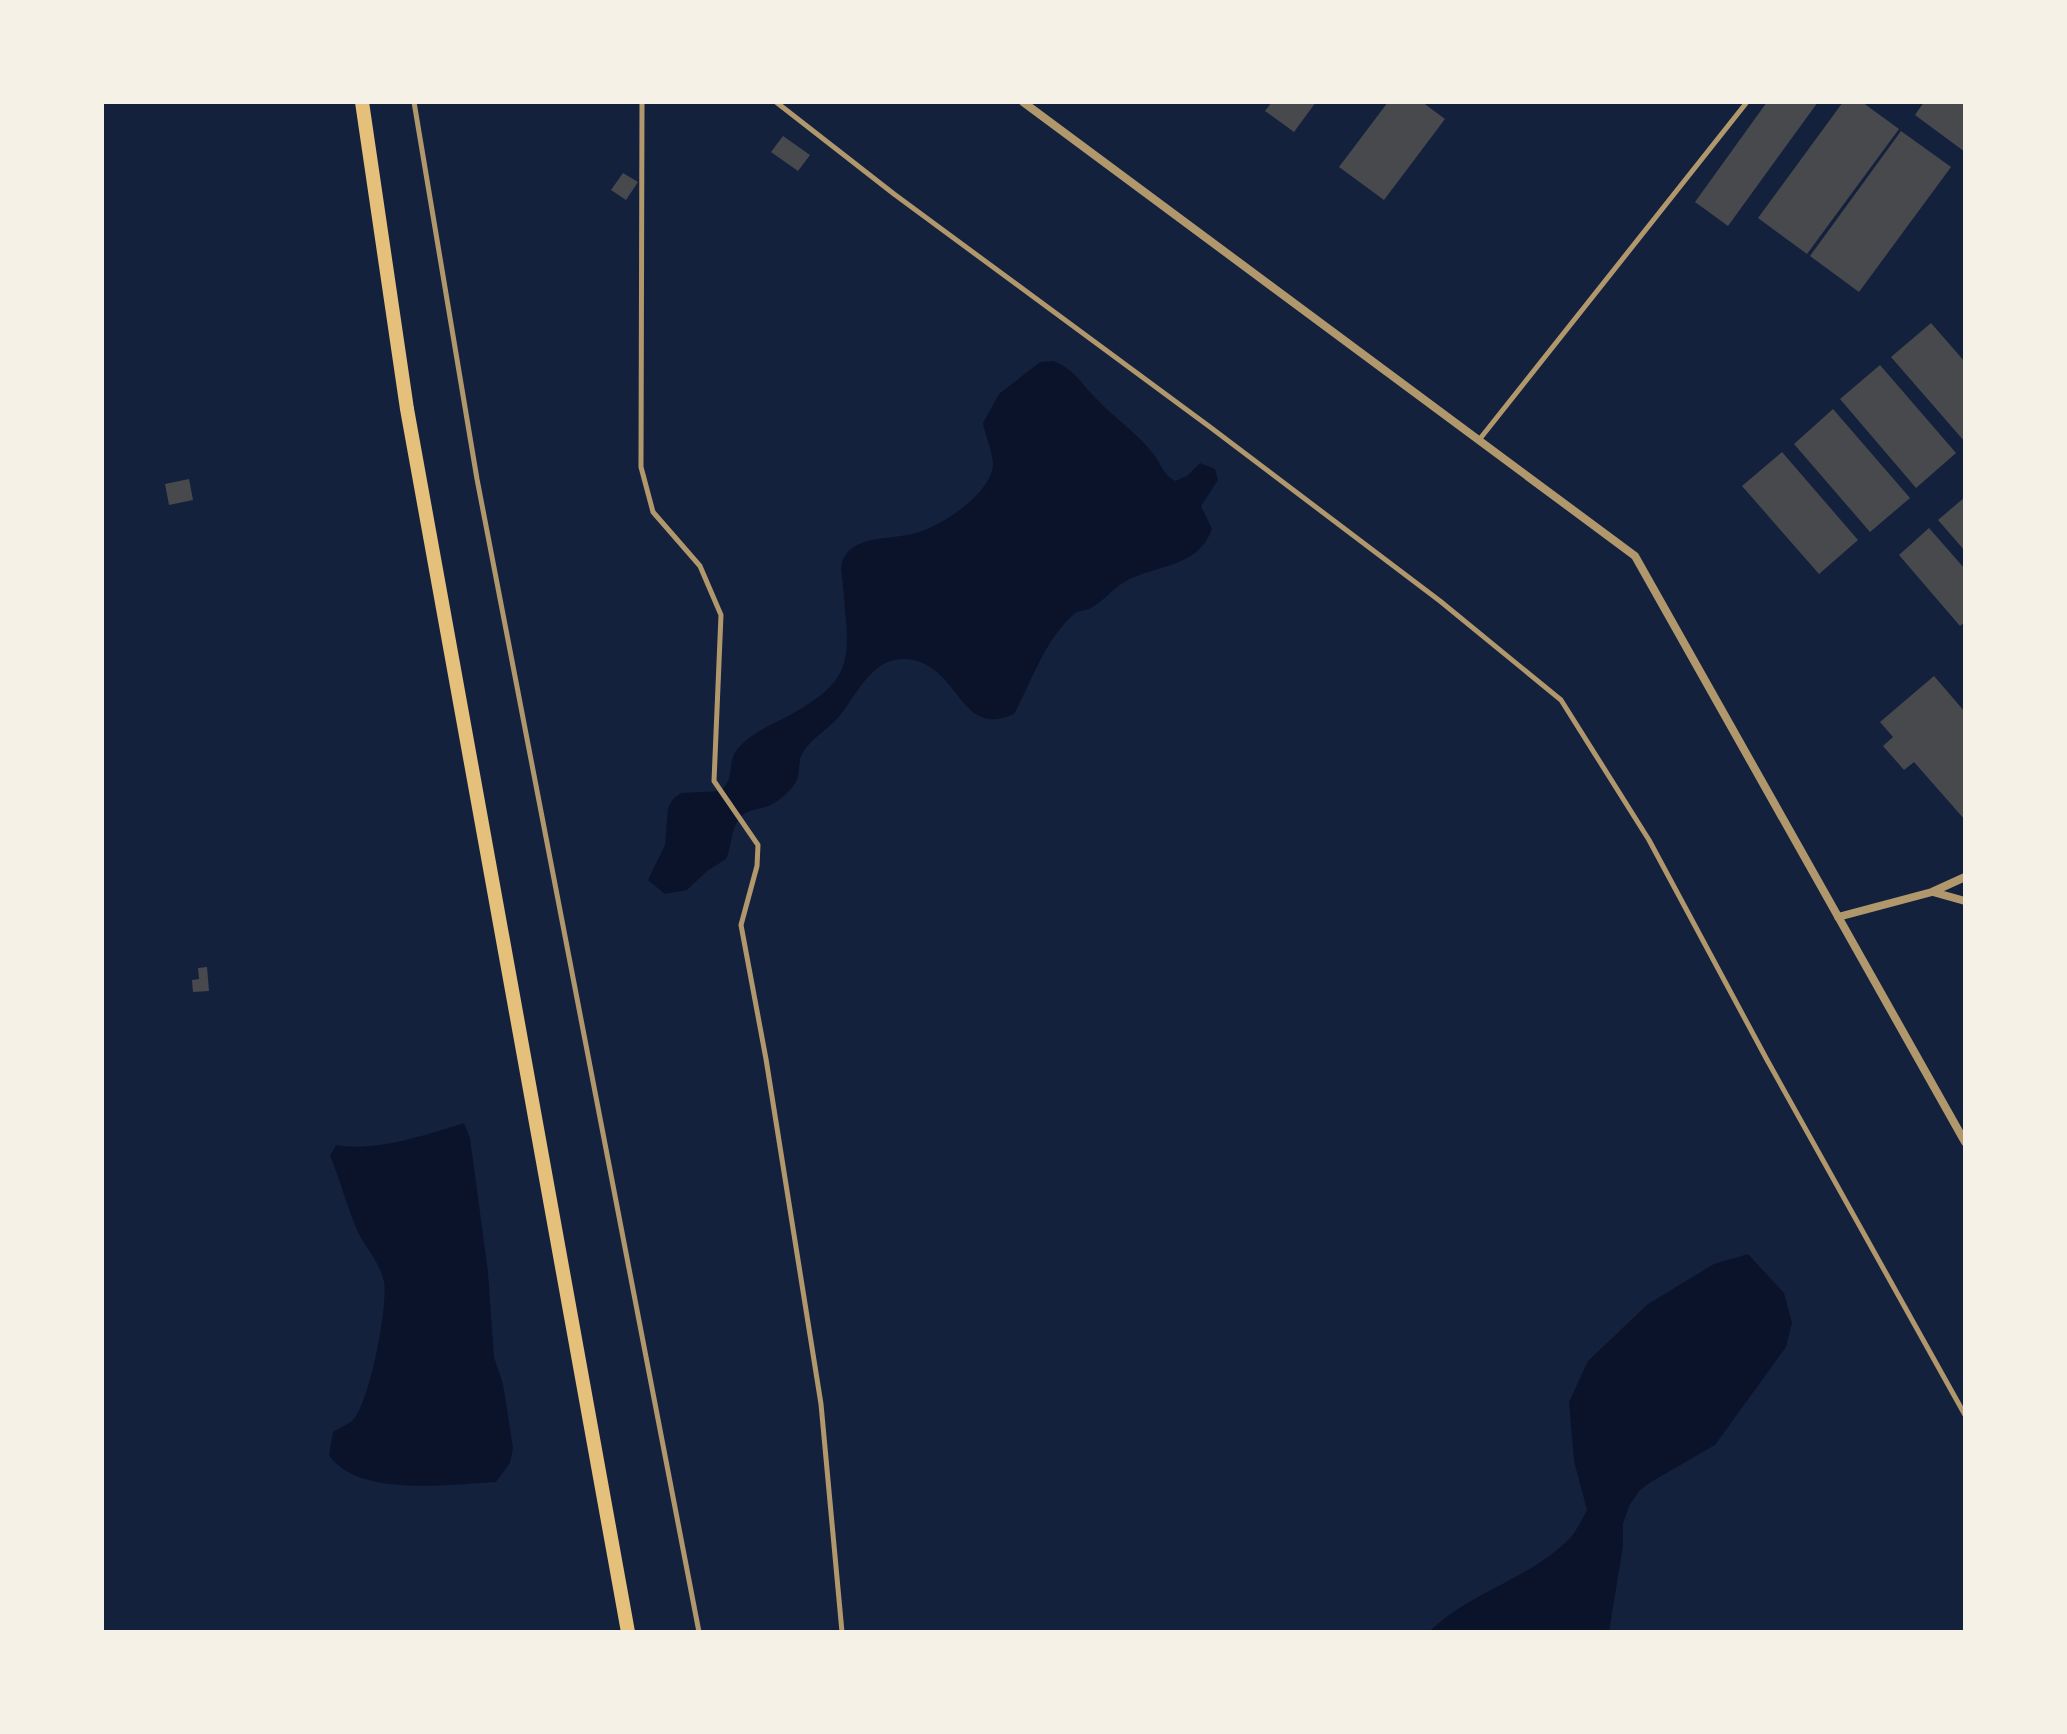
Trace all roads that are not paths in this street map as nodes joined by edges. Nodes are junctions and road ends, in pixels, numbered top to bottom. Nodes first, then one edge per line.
1 (362, 102) edge
2 (414, 102) edge
3 (642, 102) edge
4 (776, 102) edge
5 (1023, 102) edge
6 (1747, 102) edge
7 (1479, 440) junction
8 (1965, 877) edge
9 (1932, 892) junction
10 (1965, 901) edge
11 (1838, 917) junction
12 (1965, 1142) edge
13 (1965, 1415) edge
14 (628, 1632) edge
15 (699, 1632) edge
16 (842, 1632) edge

1 - 14 main road
2 - 15 lane
3 - 16 lane
4 - 13 lane
5 - 7 street
6 - 7 lane
7 - 11 street
8 - 9 street
9 - 10 street
9 - 11 street
11 - 12 street

